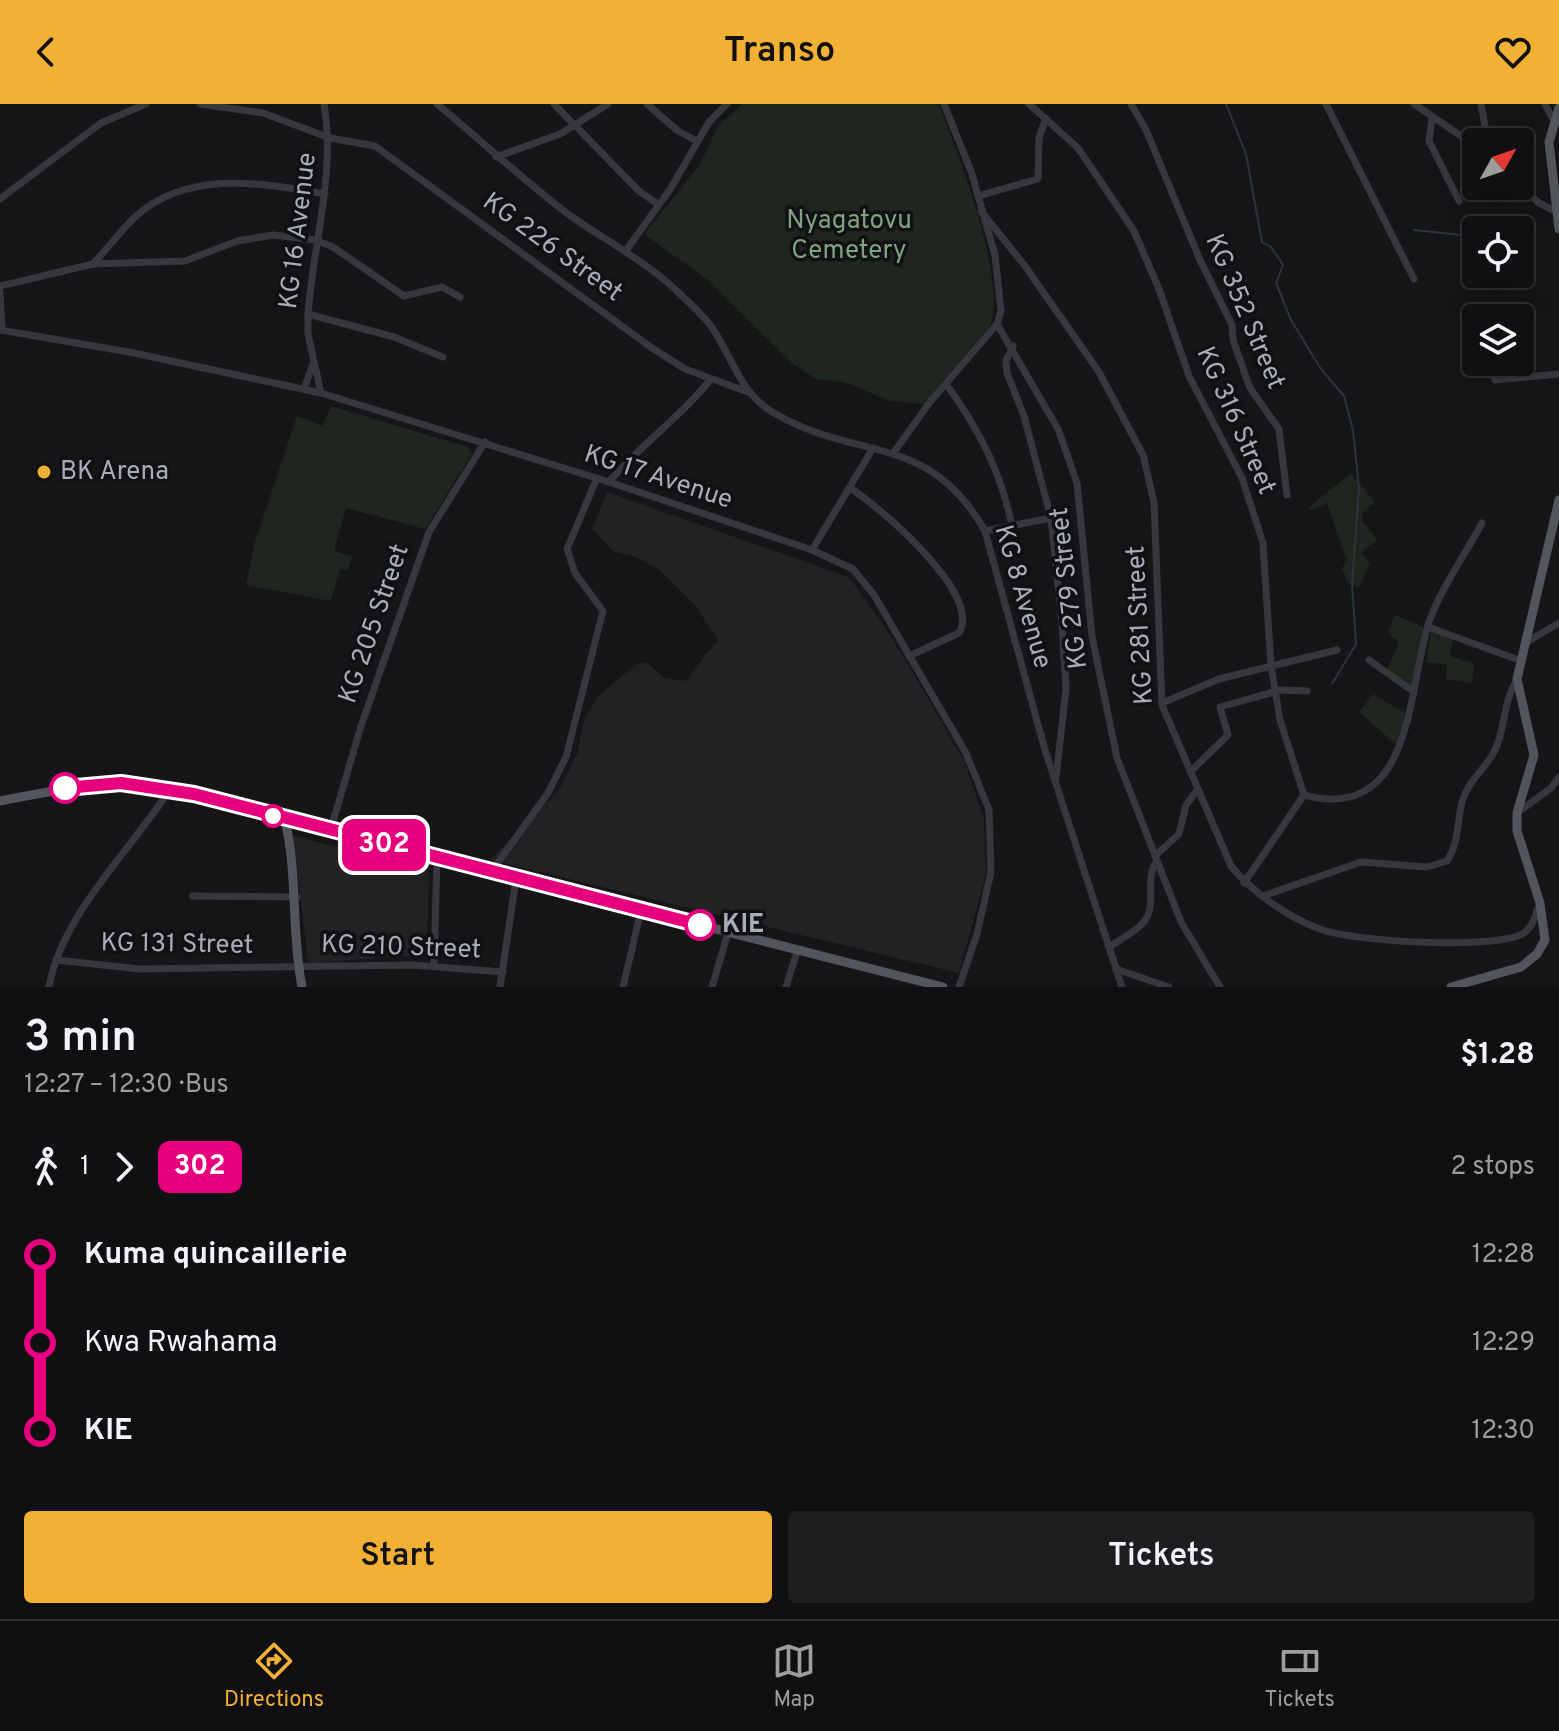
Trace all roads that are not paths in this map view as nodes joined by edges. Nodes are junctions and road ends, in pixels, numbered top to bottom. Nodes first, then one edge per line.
1 (146, 104) edge
2 (200, 104) edge
3 (324, 104) edge
4 (437, 104) edge
5 (554, 104) edge
6 (608, 104) edge
7 (647, 104) edge
8 (727, 104) edge
9 (944, 104) edge
10 (1131, 104) edge
11 (1326, 104) edge
12 (1414, 104) edge
13 (1481, 104) edge
14 (1545, 104) edge
15 (1032, 105) edge
16 (1559, 108) edge
17 (1432, 117) junction
18 (1046, 118) junction
19 (1554, 121) junction
20 (575, 126) junction
21 (1485, 128) edge
22 (1462, 137) edge
23 (330, 138) junction
24 (697, 141) junction
25 (496, 157) junction
26 (325, 194) junction
27 (978, 196) junction
28 (1534, 198) edge
29 (0, 199) edge
30 (1459, 201) dead end
31 (659, 205) junction
32 (981, 211) junction
33 (1557, 212) junction
34 (1559, 229) edge
35 (315, 240) junction
36 (625, 252) junction
37 (93, 264) junction
38 (1414, 279) dead end
39 (0, 286) edge
40 (0, 292) edge
41 (460, 297) dead end
42 (308, 314) junction
43 (997, 324) junction
44 (1, 330) edge
45 (1013, 346) junction
46 (443, 357) dead end
47 (314, 362) junction
48 (1559, 374) edge
49 (1494, 376) edge
50 (711, 379) junction
51 (946, 384) junction
52 (304, 389) junction
53 (321, 393) junction
54 (750, 393) junction
55 (485, 442) junction
56 (873, 448) junction
57 (894, 452) junction
58 (597, 478) junction
59 (609, 482) junction
60 (852, 489) junction
61 (1287, 495) dead end
62 (1559, 501) edge
63 (1051, 518) junction
64 (1482, 523) dead end
65 (1012, 525) junction
66 (985, 531) junction
67 (812, 550) junction
68 (1559, 623) edge
69 (1428, 627) junction
70 (1523, 644) junction
71 (1337, 650) dead end
72 (909, 656) junction
73 (1369, 660) dead end
74 (1519, 660) junction
75 (1271, 666) junction
76 (1517, 679) junction
77 (1275, 691) junction
78 (1307, 691) dead end
79 (1414, 692) junction
80 (1162, 703) junction
81 (1191, 771) junction
82 (1559, 777) edge
83 (1056, 781) junction
84 (170, 789) junction
85 (1198, 789) junction
86 (1304, 795) junction
87 (0, 801) edge
88 (1517, 813) junction
89 (285, 820) junction
90 (330, 832) junction
91 (437, 858) junction
92 (1156, 858) junction
93 (491, 872) junction
94 (516, 879) junction
95 (1244, 883) junction
96 (193, 896) dead end
97 (1263, 896) junction
98 (297, 897) junction
99 (1540, 903) junction
100 (641, 910) junction
101 (728, 933) junction
102 (1111, 946) junction
103 (797, 952) junction
104 (56, 960) junction
105 (298, 966) junction
106 (434, 966) junction
107 (1116, 969) junction
108 (503, 972) junction
109 (49, 987) edge
110 (302, 987) edge
111 (500, 987) edge
112 (623, 987) edge
113 (712, 987) edge
114 (786, 987) edge
115 (943, 987) edge
116 (959, 987) edge
117 (1122, 987) edge
118 (1169, 987) edge
119 (1220, 987) edge
120 (1451, 987) edge

1 - 29 street
2 - 23 street, KG 226 Street
3 - 23 street, KG 16 Avenue
4 - 25 street, KG 8 Avenue
5 - 20 street
6 - 20 street
7 - 24 street
8 - 24 street
9 - 27 street
10 - 61 street, KG 352 Street
11 - 38 street
12 - 17 street
13 - 21 street
14 - 19 street
15 - 18 street, KG 316 Street
16 - 19 main road
17 - 22 street
17 - 30 street
18 - 27 street
18 - 75 street, KG 316 Street
19 - 33 main road
20 - 25 street
20 - 31 street
23 - 26 street, KG 16 Avenue
23 - 50 street, KG 226 Street
24 - 31 street
25 - 36 street, KG 8 Avenue
26 - 35 street, KG 16 Avenue
26 - 37 street
27 - 32 street
28 - 33 street
31 - 36 street
32 - 43 street
32 - 80 street, KG 281 Street
33 - 34 main road
35 - 37 street
35 - 41 street
35 - 42 street, KG 16 Avenue
36 - 54 street, KG 8 Avenue
37 - 39 street
40 - 44 street
42 - 46 street
42 - 47 street, KG 16 Avenue
43 - 45 street, KG 279 Street
43 - 51 street
44 - 52 street, KG 17 Avenue
45 - 63 street
45 - 92 street, KG 279 Street
47 - 52 street, KG 16 Avenue
47 - 53 street, KG 16 Avenue
48 - 49 street
50 - 54 street, KG 226 Street
50 - 59 street
51 - 57 street
51 - 65 street
52 - 53 street, KG 17 Avenue
53 - 55 street, KG 17 Avenue
54 - 56 street, KG 8 Avenue
55 - 58 street, KG 17 Avenue
55 - 90 street, KG 205 Street
56 - 57 street, KG 8 Avenue
56 - 60 street
57 - 66 street, KG 8 Avenue
58 - 59 street, KG 17 Avenue
58 - 93 street
59 - 67 street, KG 17 Avenue
60 - 67 street
60 - 72 street
62 - 70 main road
63 - 65 street
63 - 83 street
64 - 69 street
65 - 66 street
66 - 83 street, KG 8 Avenue
67 - 72 street, KG 17 Avenue
68 - 70 street
69 - 74 street
69 - 79 street
70 - 74 main road
71 - 75 street
72 - 116 street, KG 17 Avenue
73 - 79 street
74 - 76 main road
75 - 77 street, KG 316 Street
75 - 80 street
76 - 88 main road
76 - 97 street
77 - 78 street
77 - 81 street
77 - 86 street, KG 316 Street
79 - 86 street
80 - 81 street, KG 281 Street
81 - 85 street, KG 281 Street
82 - 88 street
83 - 102 street, KG 8 Avenue
84 - 87 main road
84 - 89 main road
84 - 104 street
85 - 92 street
85 - 95 street, KG 281 Street
86 - 95 street
88 - 99 main road
89 - 90 main road
89 - 98 main road
90 - 91 main road
91 - 93 main road
91 - 106 street
92 - 102 street
92 - 119 street, KG 279 Street
93 - 94 main road
94 - 100 main road
94 - 108 street
95 - 97 street, KG 281 Street
96 - 98 street
97 - 99 street, KG 281 Street
98 - 105 main road
99 - 120 main road
100 - 101 main road
100 - 112 street
101 - 103 main road
101 - 113 street
102 - 107 street, KG 8 Avenue
103 - 114 street
103 - 115 main road
104 - 105 street, KG 131 Street
104 - 109 street
105 - 106 street, KG 210 Street
105 - 110 main road
106 - 108 street, KG 210 Street
107 - 117 street, KG 8 Avenue
107 - 118 street
108 - 111 street

